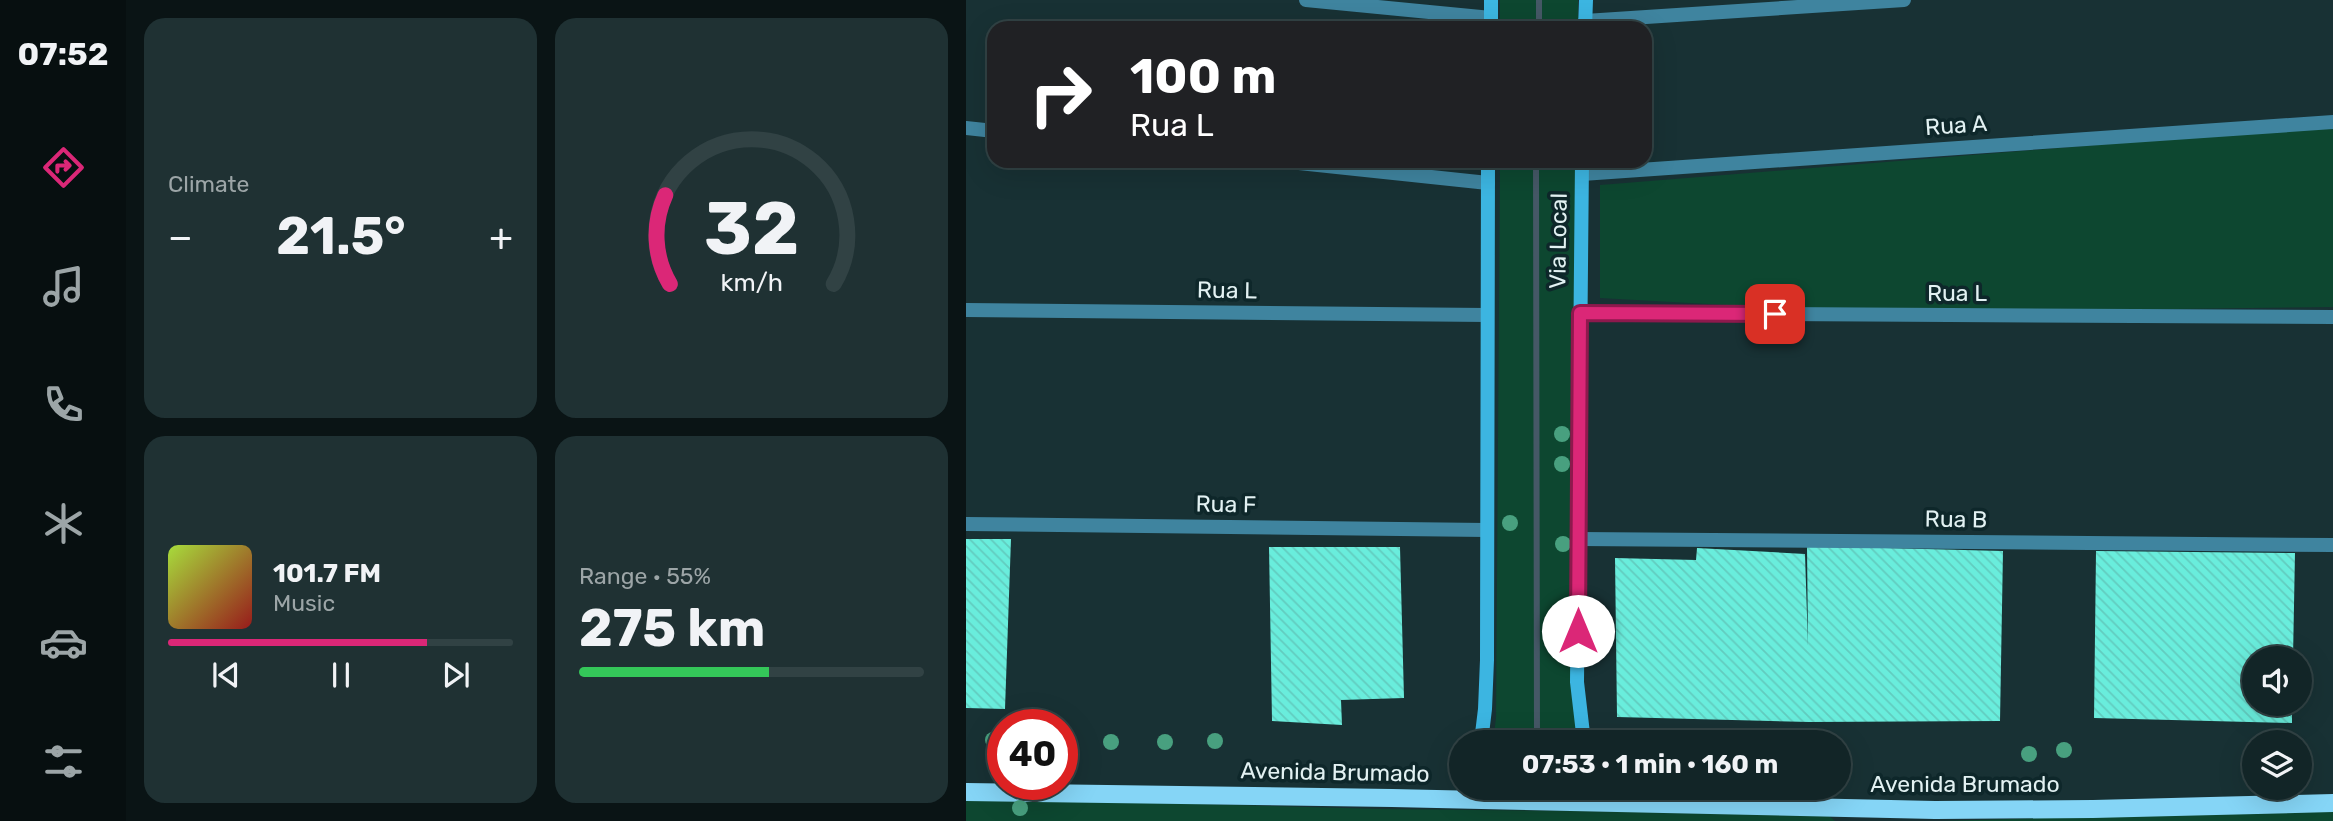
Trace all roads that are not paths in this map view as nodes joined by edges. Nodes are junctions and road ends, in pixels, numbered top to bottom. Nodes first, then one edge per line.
1 (1306, 0) edge
2 (1491, 0) edge
3 (1586, 0) edge
4 (1904, 0) edge
5 (1475, 21) edge
6 (1491, 21) edge
7 (1585, 21) edge
8 (1636, 21) edge
9 (2333, 122) edge
10 (966, 128) edge
11 (987, 130) edge
12 (1652, 164) edge
13 (1346, 168) edge
14 (1488, 168) edge
15 (1582, 168) edge
16 (1488, 183) junction
17 (966, 310) edge
18 (1580, 313) junction
19 (1487, 315) junction
20 (2333, 317) edge
21 (966, 524) edge
22 (1486, 530) junction
23 (1579, 539) junction
24 (2333, 545) edge
25 (1482, 730) edge
26 (1583, 730) edge
27 (966, 792) edge
28 (1449, 793) edge
29 (1573, 800) edge
30 (1629, 800) edge
31 (2333, 803) edge
32 (1634, 804) junction
33 (1822, 808) junction
34 (1935, 810) junction
35 (1845, 821) edge
36 (1902, 821) edge

1 - 5 street
2 - 6 street
3 - 7 street
4 - 8 street
9 - 12 street, Rua A
10 - 11 street
13 - 16 street
14 - 16 street
15 - 18 street, Via Local
16 - 19 street
17 - 19 street, Rua L
18 - 20 street, Rua L
18 - 23 street, Via Local
19 - 22 street
21 - 22 street, Rua F
22 - 25 street
23 - 24 street, Rua B
23 - 26 street, Via Local
27 - 28 main road, Avenida Brumado
29 - 32 main road, Avenida Brumado
30 - 32 street
31 - 34 main road, Avenida Brumado
32 - 33 main road, Avenida Brumado
33 - 34 main road, Avenida Brumado
33 - 35 main road
34 - 36 main road

